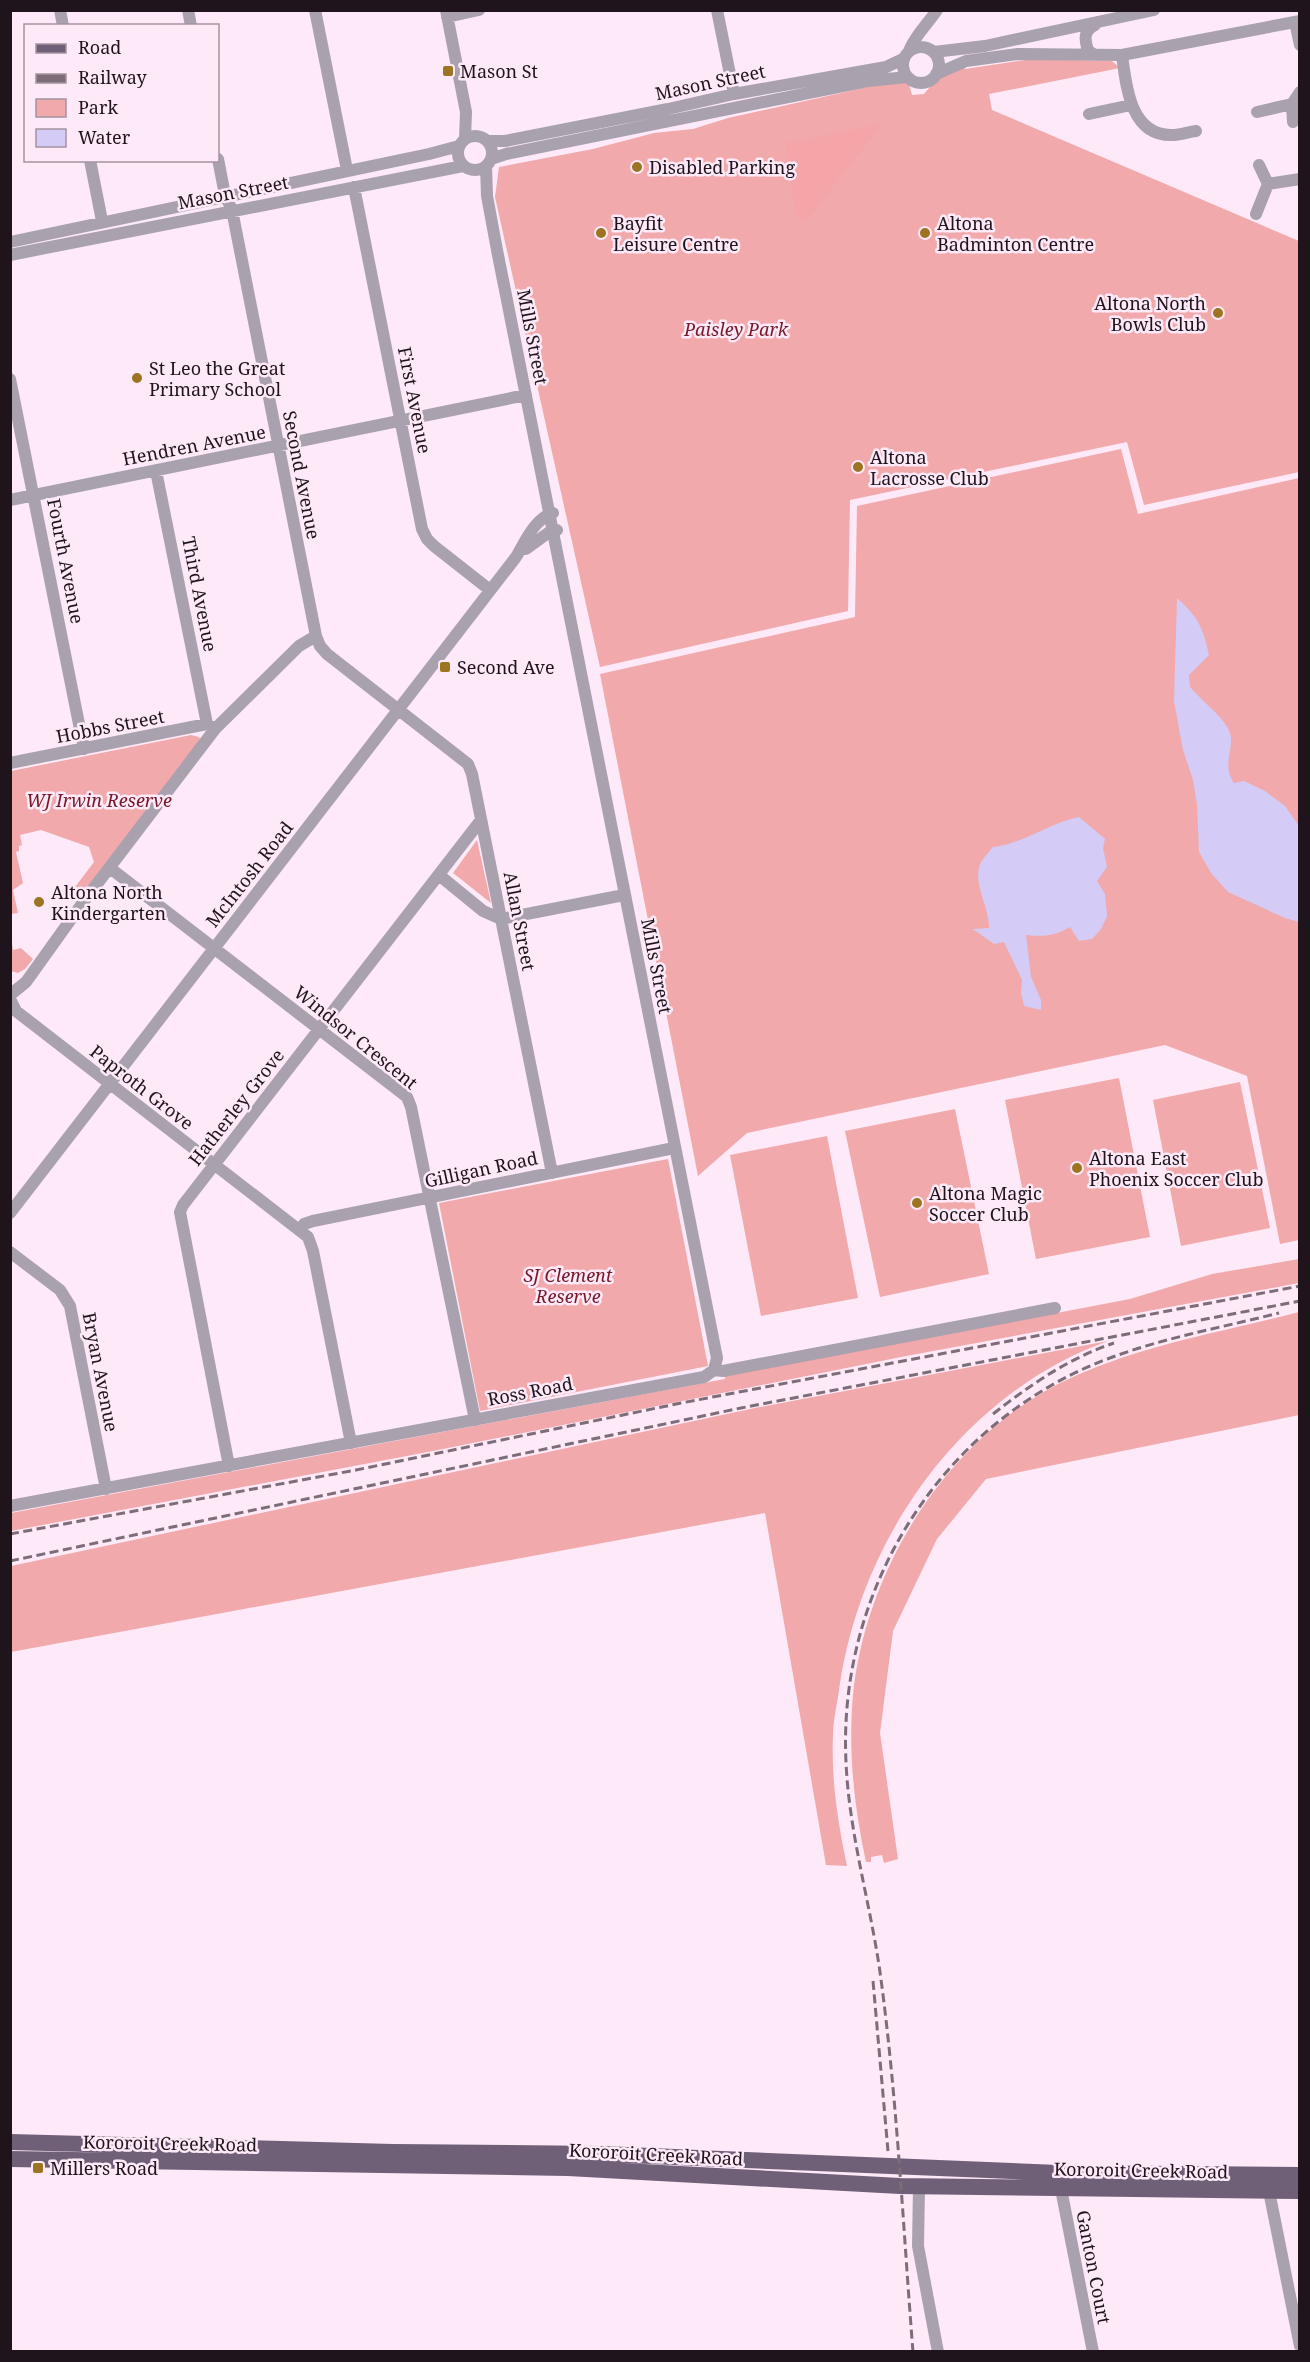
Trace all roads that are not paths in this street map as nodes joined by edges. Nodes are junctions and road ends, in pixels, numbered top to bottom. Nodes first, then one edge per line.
1 (315, 10) edge
2 (479, 10) edge
3 (717, 10) edge
4 (937, 10) edge
5 (1154, 10) edge
6 (447, 14) edge
7 (1297, 22) edge
8 (1098, 23) junction
9 (922, 31) junction
10 (1299, 45) edge
11 (932, 51) junction
12 (906, 55) junction
13 (1094, 55) junction
14 (1122, 55) junction
15 (936, 74) junction
16 (907, 76) junction
17 (1299, 92) edge
18 (734, 94) junction
19 (1292, 104) junction
20 (1131, 105) junction
21 (668, 109) junction
22 (466, 112) junction
23 (1257, 112) dead end
24 (1089, 114) dead end
25 (671, 122) junction
26 (1293, 122) dead end
27 (1196, 131) dead end
28 (484, 139) junction
29 (462, 142) junction
30 (90, 162) edge
31 (219, 162) edge
32 (489, 163) junction
33 (1259, 165) dead end
34 (467, 168) junction
35 (347, 170) junction
36 (1299, 179) edge
37 (1268, 184) junction
38 (354, 187) junction
39 (225, 195) junction
40 (488, 196) junction
41 (232, 210) junction
42 (1256, 214) dead end
43 (102, 221) junction
44 (10, 242) edge
45 (10, 255) edge
46 (10, 380) edge
47 (526, 395) junction
48 (401, 421) junction
49 (278, 446) junction
50 (156, 471) junction
51 (34, 495) junction
52 (10, 500) edge
53 (551, 514) junction
54 (554, 531) junction
55 (516, 557) junction
56 (490, 590) junction
57 (316, 636) junction
58 (399, 710) junction
59 (211, 726) junction
60 (84, 749) junction
61 (10, 763) edge
62 (481, 820) junction
63 (110, 868) junction
64 (439, 875) junction
65 (624, 895) junction
66 (501, 919) junction
67 (215, 948) junction
68 (10, 997) edge
69 (13, 1014) edge
70 (319, 1029) junction
71 (110, 1084) junction
72 (674, 1148) junction
73 (214, 1165) junction
74 (552, 1173) junction
75 (430, 1198) junction
76 (10, 1213) edge
77 (299, 1230) junction
78 (10, 1252) edge
79 (1055, 1308) dead end
80 (714, 1370) junction
81 (475, 1420) junction
82 (351, 1443) junction
83 (229, 1466) junction
84 (106, 1489) junction
85 (10, 1506) edge
86 (10, 2142) edge
87 (225, 2155) junction
88 (10, 2159) edge
89 (800, 2163) junction
90 (823, 2164) junction
91 (1299, 2175) edge
92 (1059, 2181) junction
93 (799, 2182) junction
94 (822, 2183) junction
95 (1269, 2183) junction
96 (919, 2187) junction
97 (1299, 2191) edge
98 (1299, 2346) edge
99 (938, 2352) edge
100 (1093, 2352) edge

1 - 35 street
2 - 6 street
3 - 18 street
4 - 9 street
5 - 8 street
6 - 22 street
7 - 10 street
7 - 14 street
8 - 11 street
8 - 13 street
9 - 11 street
9 - 12 street
11 - 12 street
11 - 15 street
12 - 16 street
12 - 18 street, Mason Street
13 - 14 street
13 - 15 street
14 - 20 street
15 - 16 street
16 - 25 street, Mason Street
17 - 19 street
18 - 21 street, Mason Street
19 - 23 street
19 - 26 street
20 - 24 street
20 - 27 street
21 - 25 street
21 - 28 street, Mason Street
22 - 28 street
22 - 29 street
25 - 32 street, Mason Street
28 - 29 street
28 - 32 street
29 - 34 street
29 - 35 street, Mason Street
30 - 43 street
31 - 39 street
32 - 34 street
32 - 40 street, Mills Street
33 - 37 street
34 - 38 street, Mason Street
34 - 40 street, Mills Street
35 - 39 street, Mason Street
36 - 37 street
37 - 42 street
38 - 41 street, Mason Street
38 - 48 street, First Avenue
39 - 41 street, Second Avenue
39 - 43 street, Mason Street
40 - 47 street, Mills Street
41 - 45 street, Mason Street
41 - 49 street, Second Avenue
43 - 44 street, Mason Street
46 - 51 street, Fourth Avenue
47 - 48 street, Hendren Avenue
47 - 53 street, Mills Street
48 - 49 street, Hendren Avenue
48 - 56 street, First Avenue
49 - 50 street, Hendren Avenue
49 - 57 street, Second Avenue
50 - 51 street, Hendren Avenue
50 - 59 street, Third Avenue
51 - 52 street, Hendren Avenue
51 - 60 street, Fourth Avenue
53 - 54 street, Mills Street
53 - 55 street, McIntosh Road
54 - 55 street, McIntosh Road
54 - 65 street, Mills Street
55 - 56 street, McIntosh Road
56 - 58 street, McIntosh Road
57 - 58 street, Second Avenue
57 - 59 street
58 - 62 street, Allan Street
58 - 67 street, McIntosh Road
59 - 60 street, Hobbs Street
59 - 63 street
60 - 61 street, Hobbs Street
62 - 64 street, Hatherley Grove
62 - 66 street, Allan Street
63 - 67 street, Windsor Crescent
63 - 68 street
64 - 66 street
64 - 70 street, Hatherley Grove
65 - 66 street
65 - 72 street, Mills Street
66 - 74 street, Allan Street
67 - 70 street, Windsor Crescent
67 - 71 street, McIntosh Road
68 - 69 street
69 - 71 street, Paproth Grove
70 - 73 street, Hatherley Grove
70 - 75 street, Windsor Crescent
71 - 73 street, Paproth Grove
71 - 76 street, McIntosh Road
72 - 74 street, Gilligan Road
72 - 80 street, Mills Street
73 - 77 street, Paproth Grove
73 - 83 street, Hatherley Grove
74 - 75 street, Gilligan Road
75 - 77 street, Gilligan Road
75 - 81 street, Windsor Crescent
77 - 82 street, Paproth Grove
78 - 84 street, Bryan Avenue
79 - 80 street, Ross Road
80 - 81 street, Ross Road
81 - 82 street, Ross Road
82 - 83 street, Ross Road
83 - 84 street, Ross Road
84 - 85 street, Ross Road
86 - 87 main road, Kororoit Creek Road
87 - 88 main road, Kororoit Creek Road
87 - 89 main road, Kororoit Creek Road
87 - 93 main road, Kororoit Creek Road
89 - 90 main road, Kororoit Creek Road
89 - 93 main road
90 - 92 main road, Kororoit Creek Road
90 - 94 main road
91 - 95 main road, Kororoit Creek Road
92 - 95 main road, Kororoit Creek Road
92 - 96 main road, Kororoit Creek Road
92 - 100 street, Ganton Court
93 - 94 main road, Kororoit Creek Road
94 - 96 main road, Kororoit Creek Road
95 - 97 main road, Kororoit Creek Road
95 - 98 street
96 - 99 street

